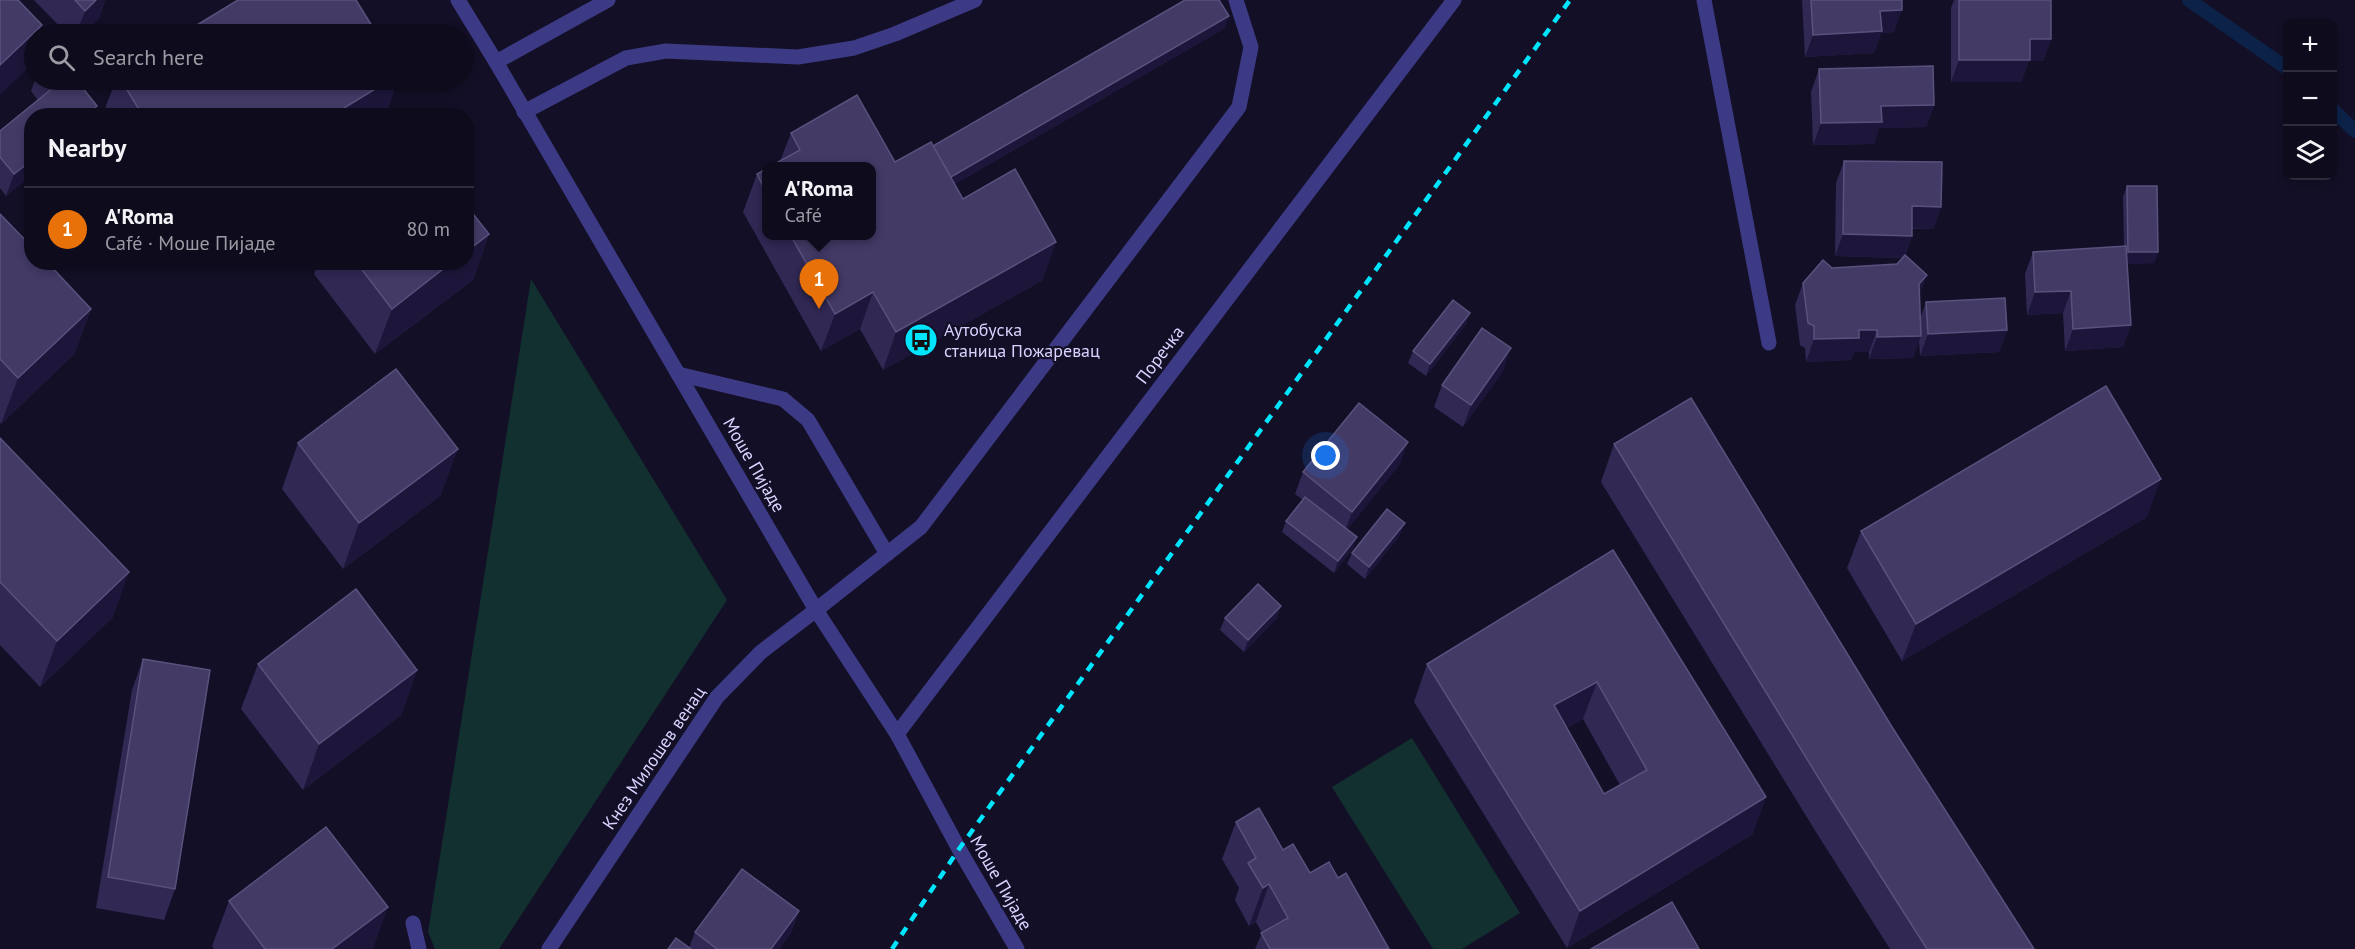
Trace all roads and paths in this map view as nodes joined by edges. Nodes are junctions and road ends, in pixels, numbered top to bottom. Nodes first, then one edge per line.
1 (458, 0) edge
2 (608, 0) edge
3 (975, 0) edge
4 (1236, 0) edge
5 (1454, 0) edge
6 (1704, 0) edge
7 (473, 24) edge
8 (474, 26) edge
9 (496, 62) junction
10 (524, 112) junction
11 (1769, 343) dead end
12 (678, 374) junction
13 (887, 554) junction
14 (816, 610) junction
15 (897, 734) junction
16 (413, 923) dead end
17 (419, 949) edge
18 (549, 949) edge
19 (1017, 949) edge

1 - 7 street, Моше Пијаде
2 - 9 street
3 - 10 street
4 - 13 street, Кнез Милошев венац
5 - 15 street, Поречка
6 - 11 street
8 - 9 street, Моше Пијаде
9 - 10 street, Моше Пијаде
10 - 12 street, Моше Пијаде
12 - 13 street
12 - 14 street, Моше Пијаде
13 - 14 street, Кнез Милошев венац
14 - 15 street, Моше Пијаде
14 - 18 street, Кнез Милошев венац
15 - 19 street, Моше Пијаде
16 - 17 street

